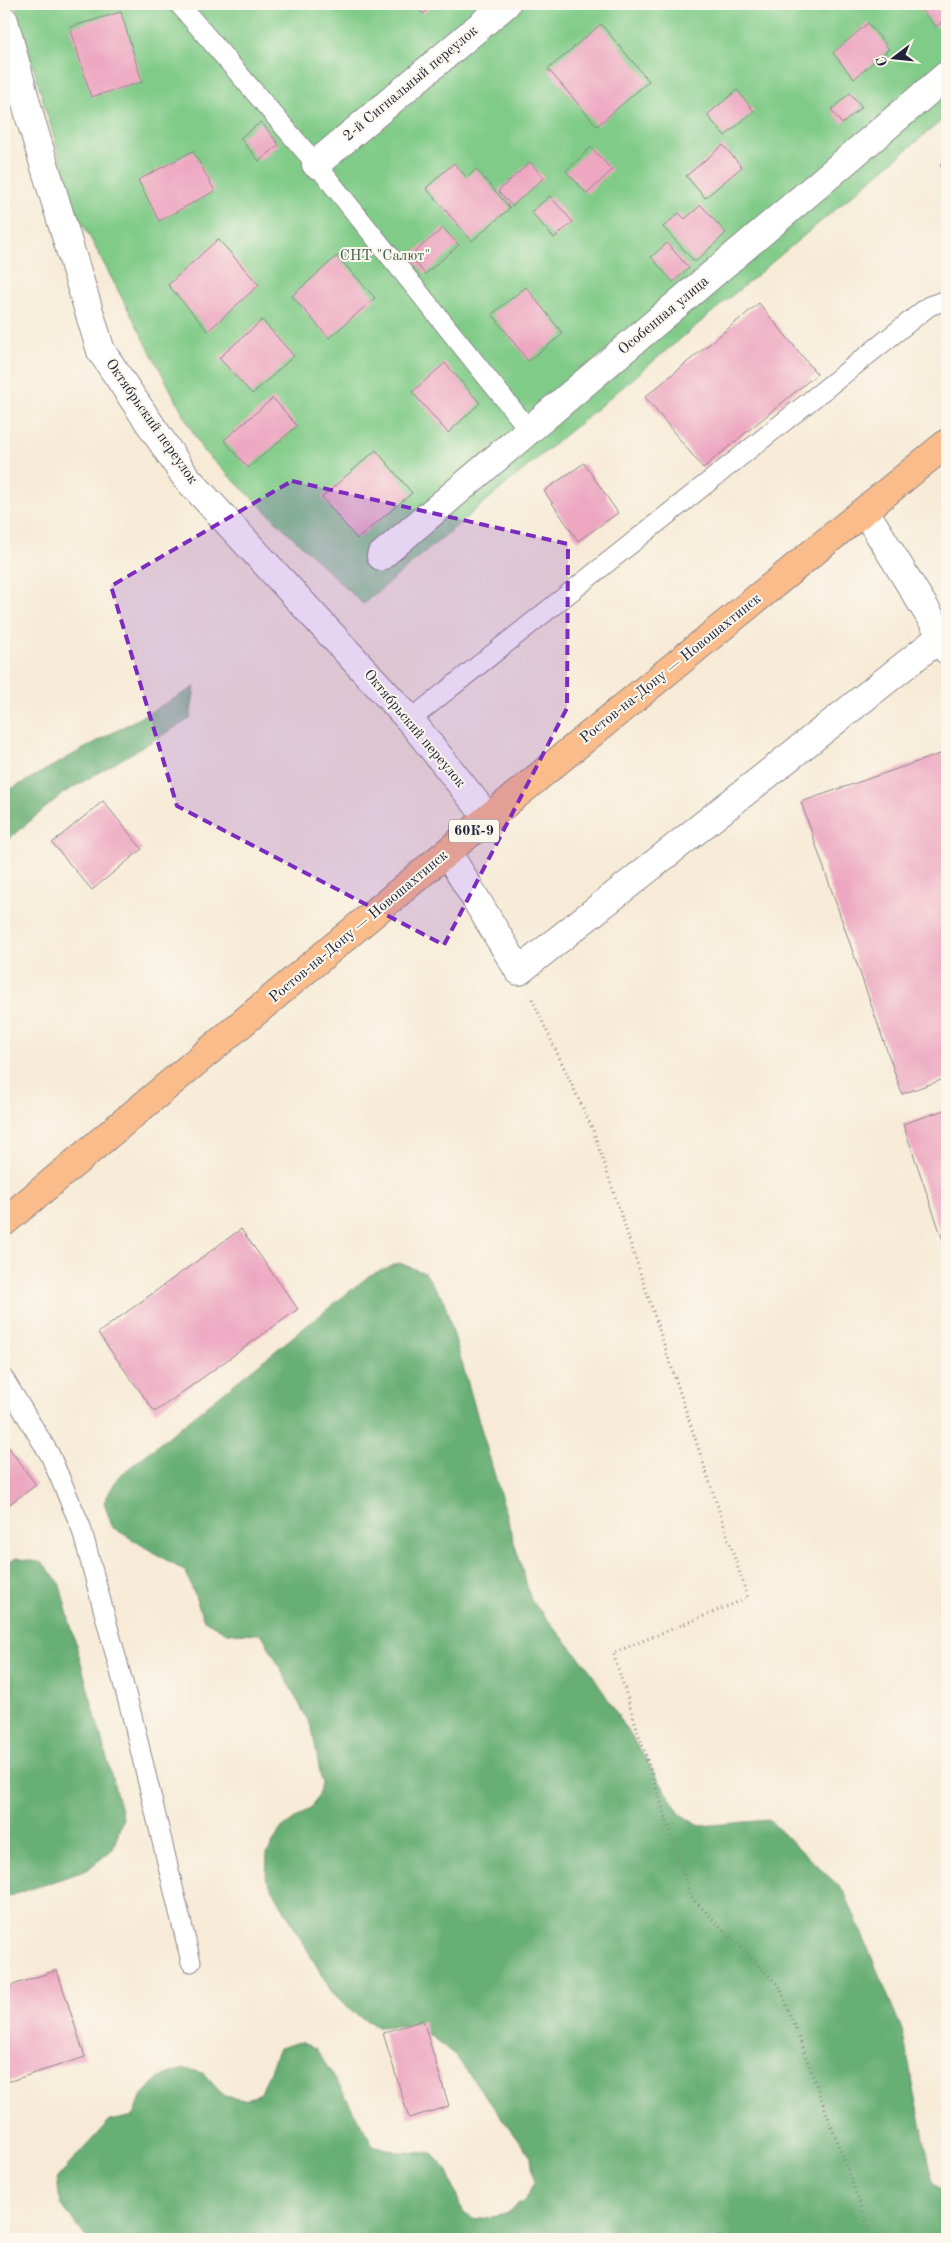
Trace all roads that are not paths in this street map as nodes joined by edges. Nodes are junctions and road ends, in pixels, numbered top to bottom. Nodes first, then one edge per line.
1 (179, 4) edge
2 (506, 4) edge
3 (4, 21) edge
4 (947, 76) edge
5 (316, 164) junction
6 (947, 300) edge
7 (530, 431) junction
8 (947, 443) edge
9 (865, 511) junction
10 (380, 556) dead end
11 (944, 643) edge
12 (410, 720) junction
13 (488, 818) junction
14 (448, 853) junction
15 (4, 1222) edge
16 (4, 1379) edge
17 (191, 1962) dead end

1 - 5 lane
2 - 5 street, 2-й Сигнальный переулок
3 - 12 street, Октябрьский переулок
4 - 7 street, Особенная улица
5 - 7 lane
6 - 12 lane
7 - 10 street, Особенная улица
8 - 9 main road, Ростов-на-Дону — Новошахтинск / 60К-9
9 - 11 street
9 - 13 main road, Ростов-на-Дону — Новошахтинск / 60К-9
11 - 14 street
12 - 13 street, Октябрьский переулок
13 - 14 main road, Ростов-на-Дону — Новошахтинск / 60К-9
14 - 15 main road, Ростов-на-Дону — Новошахтинск / 60К-9
16 - 17 lane

